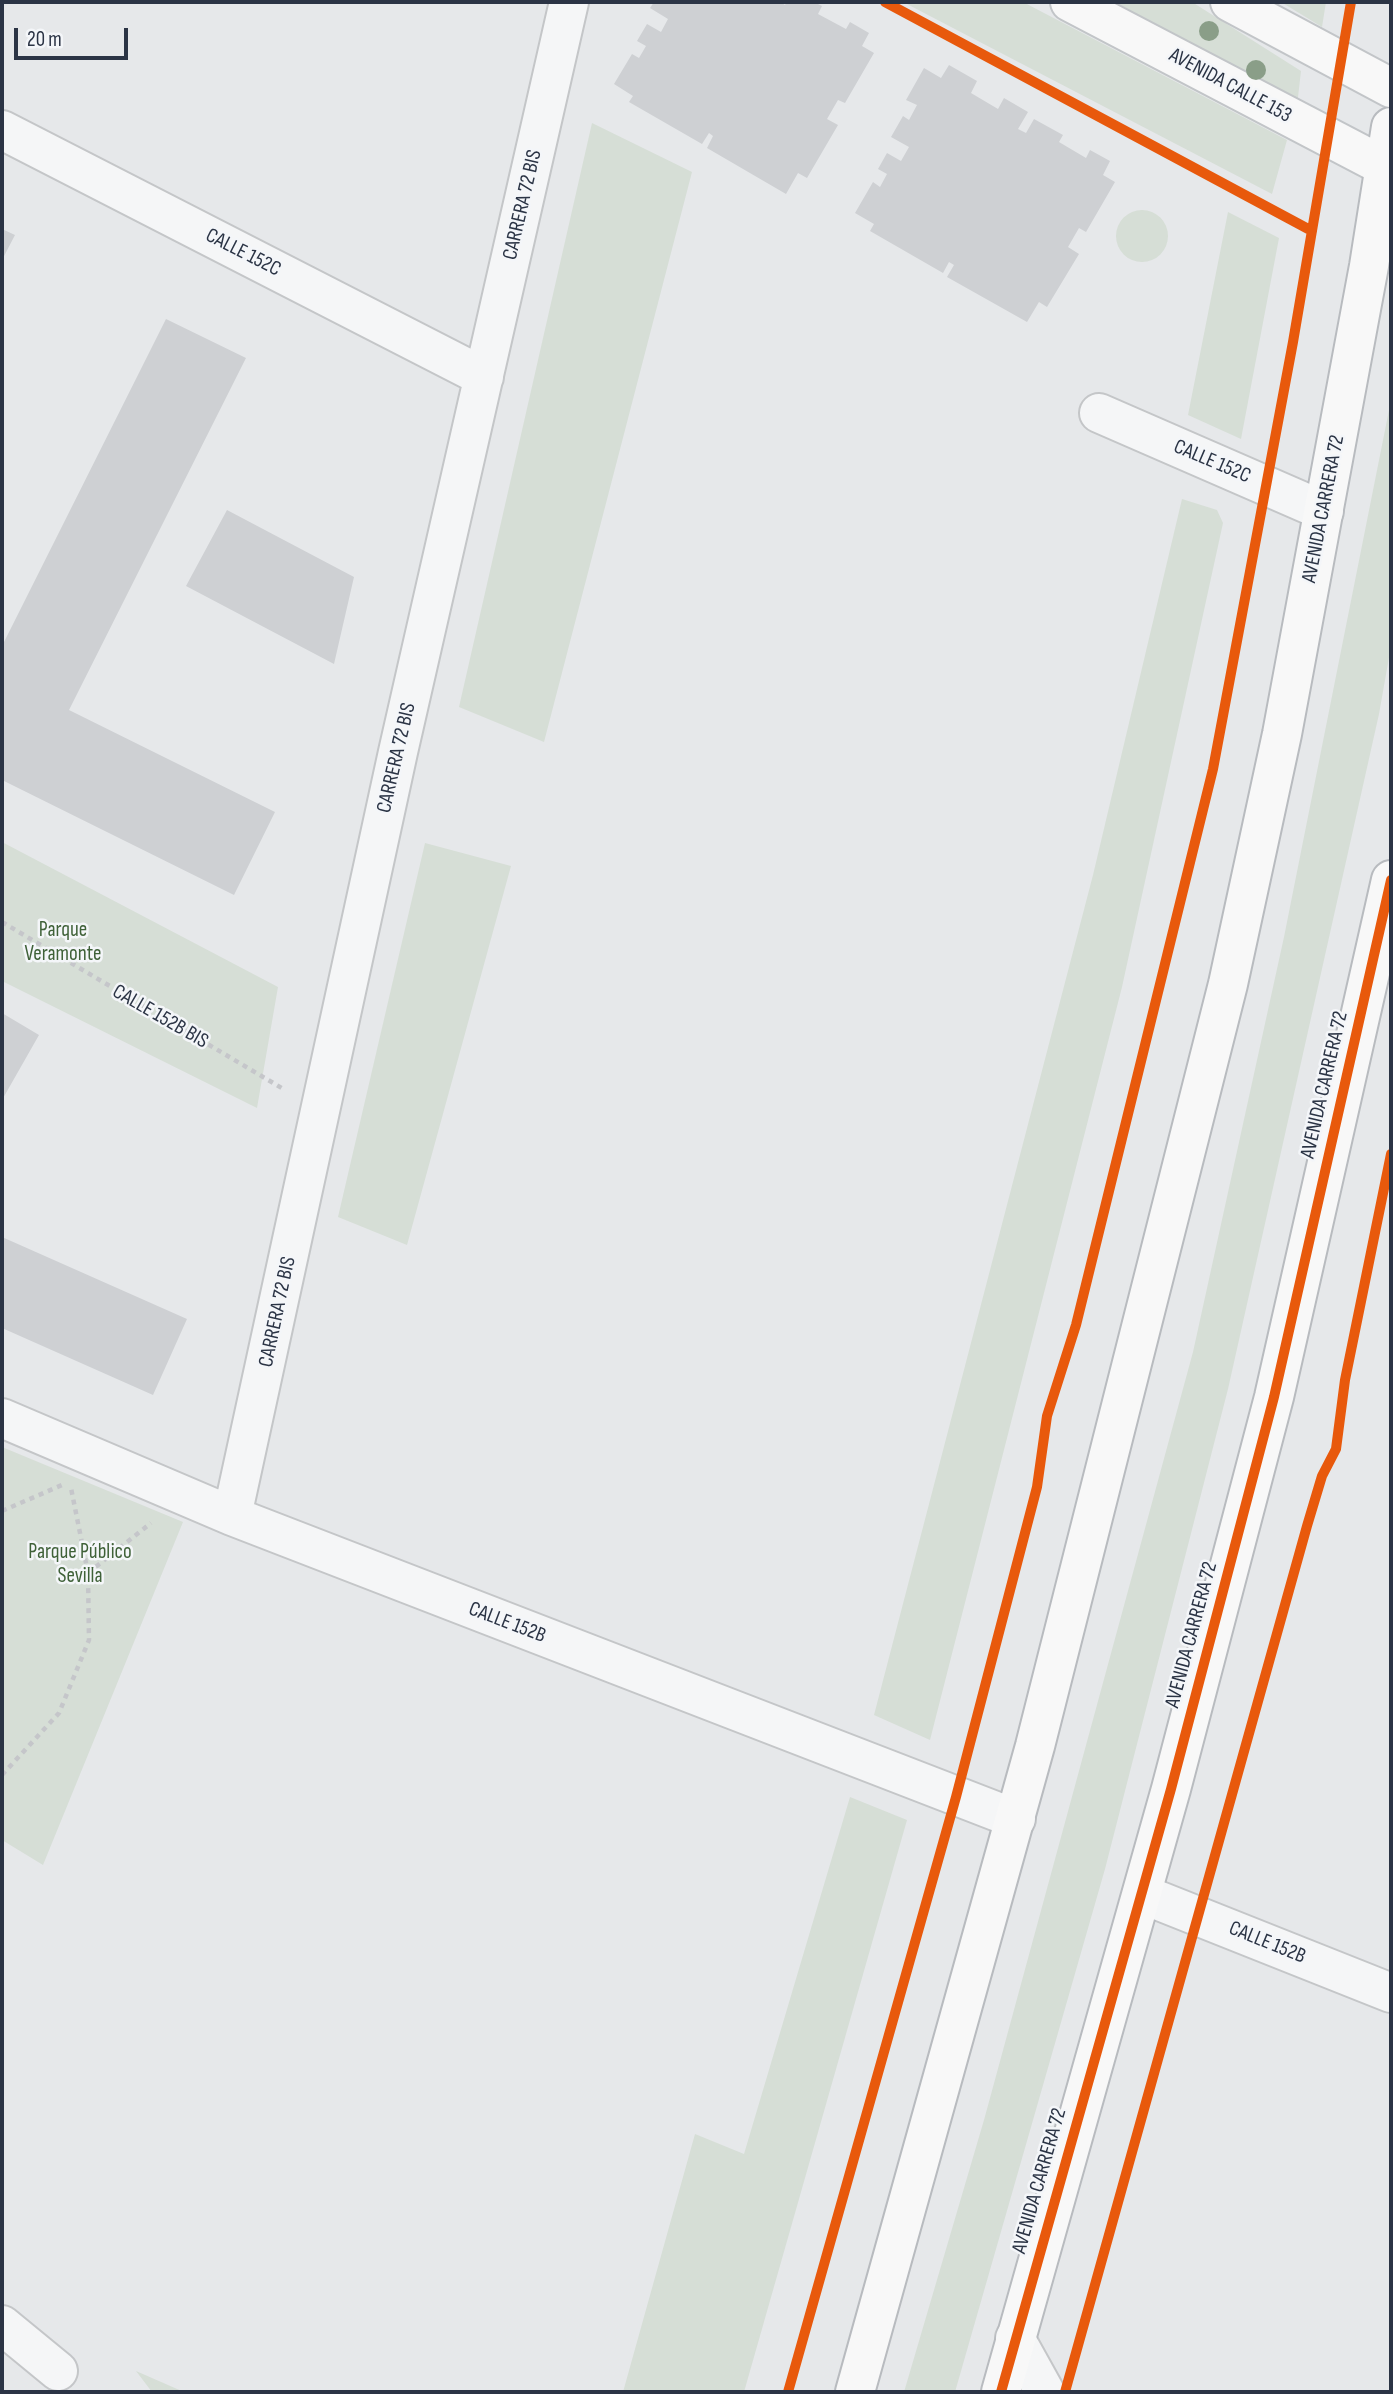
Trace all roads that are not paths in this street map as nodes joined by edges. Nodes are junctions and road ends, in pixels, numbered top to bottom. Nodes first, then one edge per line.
1 (569, 2) edge
2 (1070, 2) edge
3 (1230, 2) edge
4 (1391, 88) edge
5 (1391, 127) edge
6 (2, 130) edge
7 (1388, 169) edge
8 (484, 377) junction
9 (1099, 413) dead end
10 (1324, 511) junction
11 (1391, 880) edge
12 (2, 1418) edge
13 (232, 1516) junction
14 (1016, 1819) junction
15 (1142, 1894) junction
16 (1391, 1993) edge
17 (2, 2325) edge
18 (1016, 2338) junction
19 (58, 2371) dead end
20 (855, 2392) edge
21 (1000, 2392) edge
22 (1045, 2392) edge

1 - 8 street, CARRERA 72 BIS
2 - 7 main road, AVENIDA CALLE 153
3 - 4 main road
5 - 7 main road, AVENIDA CARRERA 72
6 - 8 street, CALLE 152C
7 - 10 main road, AVENIDA CARRERA 72
8 - 13 street, CARRERA 72 BIS
9 - 10 street, CALLE 152C
10 - 14 main road, AVENIDA CARRERA 72
11 - 15 main road, AVENIDA CARRERA 72
12 - 13 street, CALLE 152B
13 - 14 street, CALLE 152B
14 - 20 main road, AVENIDA CARRERA 72
15 - 16 street, CALLE 152B
15 - 18 main road, AVENIDA CARRERA 72
17 - 19 street
18 - 21 main road, AVENIDA CARRERA 72
18 - 22 street

